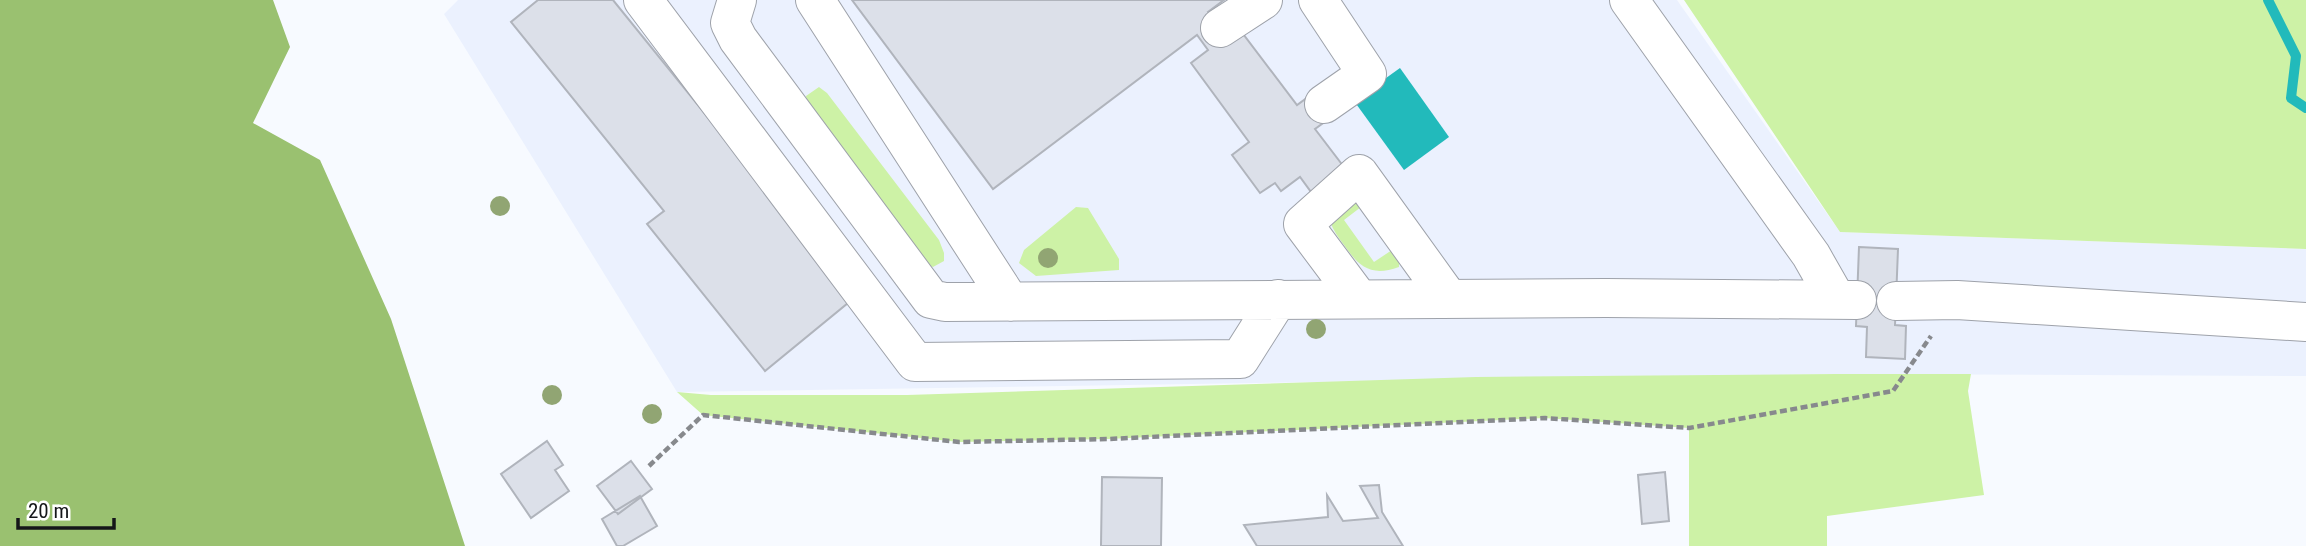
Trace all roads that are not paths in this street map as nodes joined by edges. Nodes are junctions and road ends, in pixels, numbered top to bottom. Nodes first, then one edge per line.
1 (643, 0) edge
2 (737, 0) edge
3 (815, 0) edge
4 (1263, 0) edge
5 (1318, 0) edge
6 (1629, 0) edge
7 (1220, 28) dead end
8 (1324, 104) dead end
9 (1278, 299) junction
10 (1359, 299) junction
11 (1449, 299) junction
12 (1895, 301) dead end
13 (1010, 302) junction
14 (2306, 322) edge

1 - 9 lane
2 - 13 lane
3 - 13 lane
4 - 7 lane
5 - 8 lane
6 - 11 lane
9 - 10 lane
9 - 13 lane
10 - 11 lane
10 - 11 lane
12 - 14 lane

